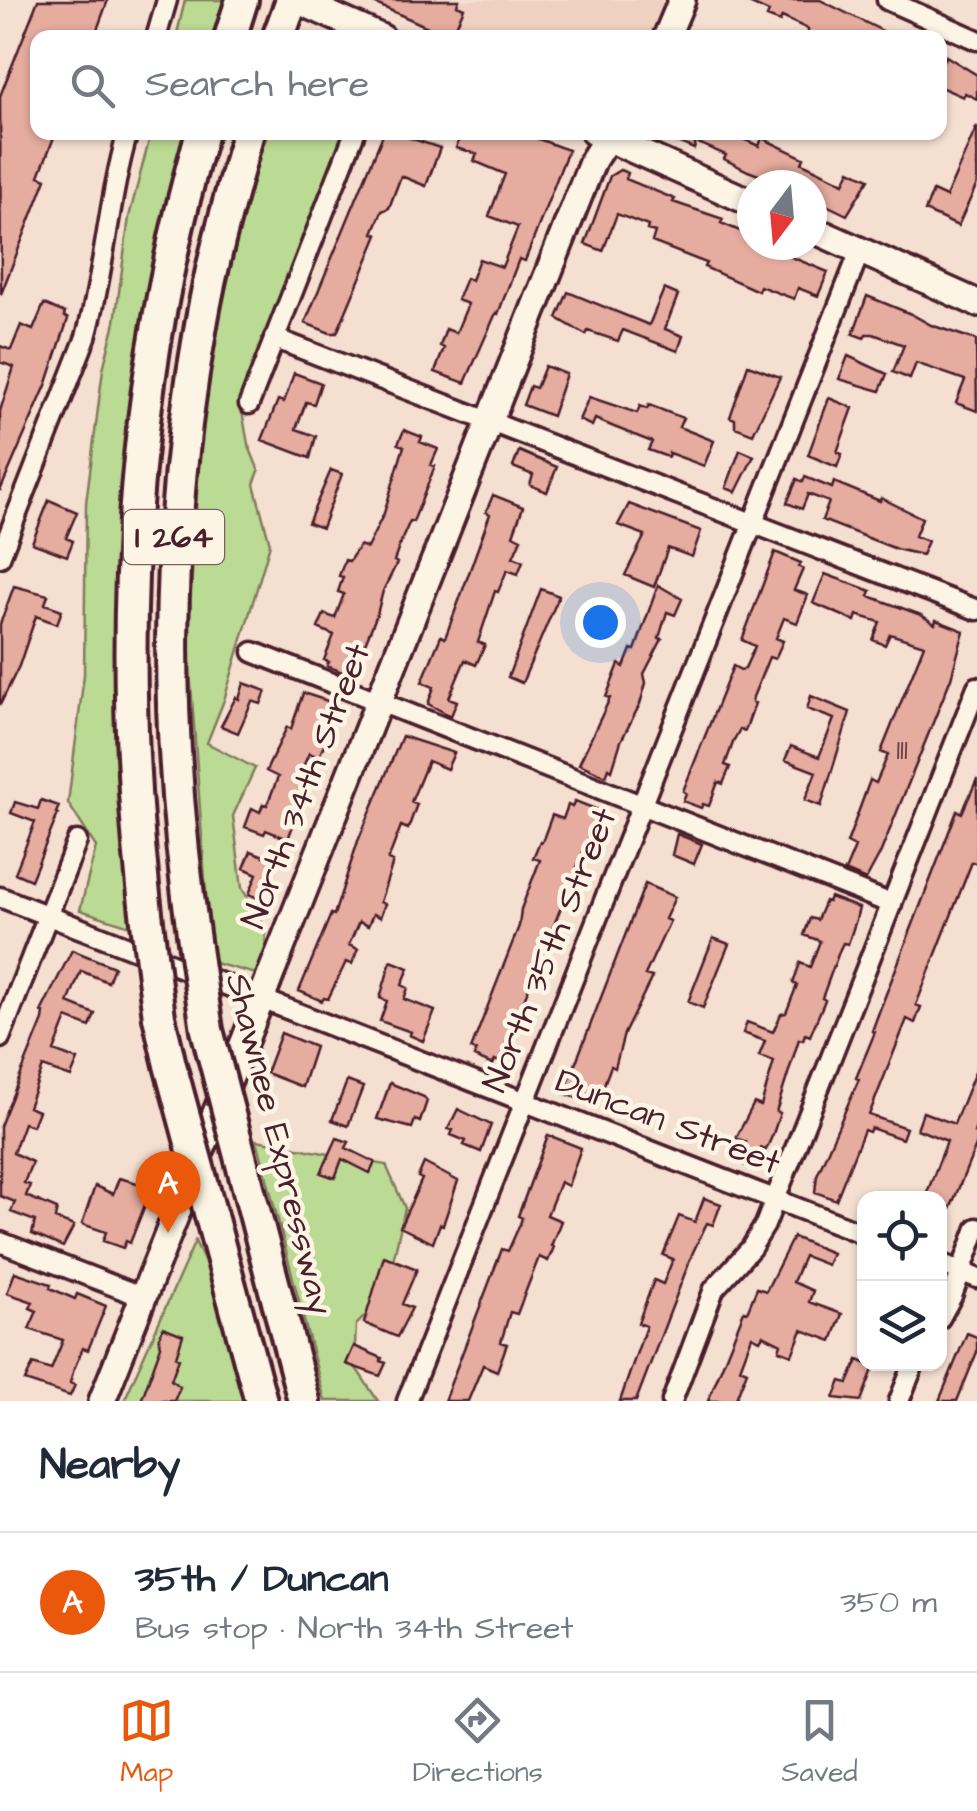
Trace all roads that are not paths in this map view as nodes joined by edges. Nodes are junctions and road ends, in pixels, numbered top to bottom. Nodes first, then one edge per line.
1 (167, 0) edge
2 (295, 0) edge
3 (682, 0) edge
4 (886, 0) edge
5 (158, 30) edge
6 (281, 30) edge
7 (364, 30) edge
8 (669, 30) edge
9 (977, 40) edge
10 (126, 140) edge
11 (200, 140) edge
12 (246, 140) edge
13 (352, 140) edge
14 (601, 140) edge
15 (617, 140) edge
16 (737, 196) edge
17 (827, 237) edge
18 (860, 251) junction
19 (977, 303) edge
20 (274, 338) junction
21 (249, 404) dead end
22 (487, 420) junction
23 (753, 523) junction
24 (0, 557) edge
25 (977, 610) edge
26 (253, 652) dead end
27 (977, 687) edge
28 (376, 701) junction
29 (642, 805) junction
30 (77, 841) dead end
31 (0, 897) edge
32 (892, 904) junction
33 (48, 916) junction
34 (260, 998) junction
35 (0, 1038) edge
36 (525, 1101) junction
37 (776, 1199) junction
38 (977, 1228) edge
39 (857, 1231) edge
40 (0, 1242) edge
41 (969, 1274) edge
42 (143, 1298) junction
43 (947, 1305) edge
44 (911, 1371) edge
45 (102, 1401) edge
46 (261, 1401) edge
47 (304, 1401) edge
48 (408, 1401) edge
49 (672, 1401) edge
50 (898, 1401) edge

1 - 5 street
2 - 6 highway
2 - 7 street
3 - 8 street
4 - 9 street
10 - 24 street
11 - 46 highway, I 264, bridge
12 - 47 highway, Shawnee Expressway / I 264, bridge
13 - 20 street
14 - 22 street, North 34th Street
15 - 16 street
17 - 18 street
18 - 19 street
18 - 23 street, North 35th Street
20 - 21 street
20 - 22 street
22 - 23 street
22 - 28 street, North 34th Street
23 - 25 street
23 - 29 street, North 35th Street
26 - 28 street
27 - 32 street
28 - 29 street
28 - 34 street, North 34th Street
29 - 32 street
29 - 36 street, North 35th Street
30 - 33 street
31 - 33 street, Duncan Street
32 - 37 street
33 - 34 street, Duncan Street
33 - 35 street
34 - 36 street, Duncan Street
34 - 42 street, North 34th Street
36 - 37 street, Duncan Street
36 - 48 street, North 35th Street
37 - 39 street, Duncan Street
37 - 49 street
38 - 41 street
40 - 42 street
41 - 43 street
42 - 45 street, North 34th Street
44 - 50 street

